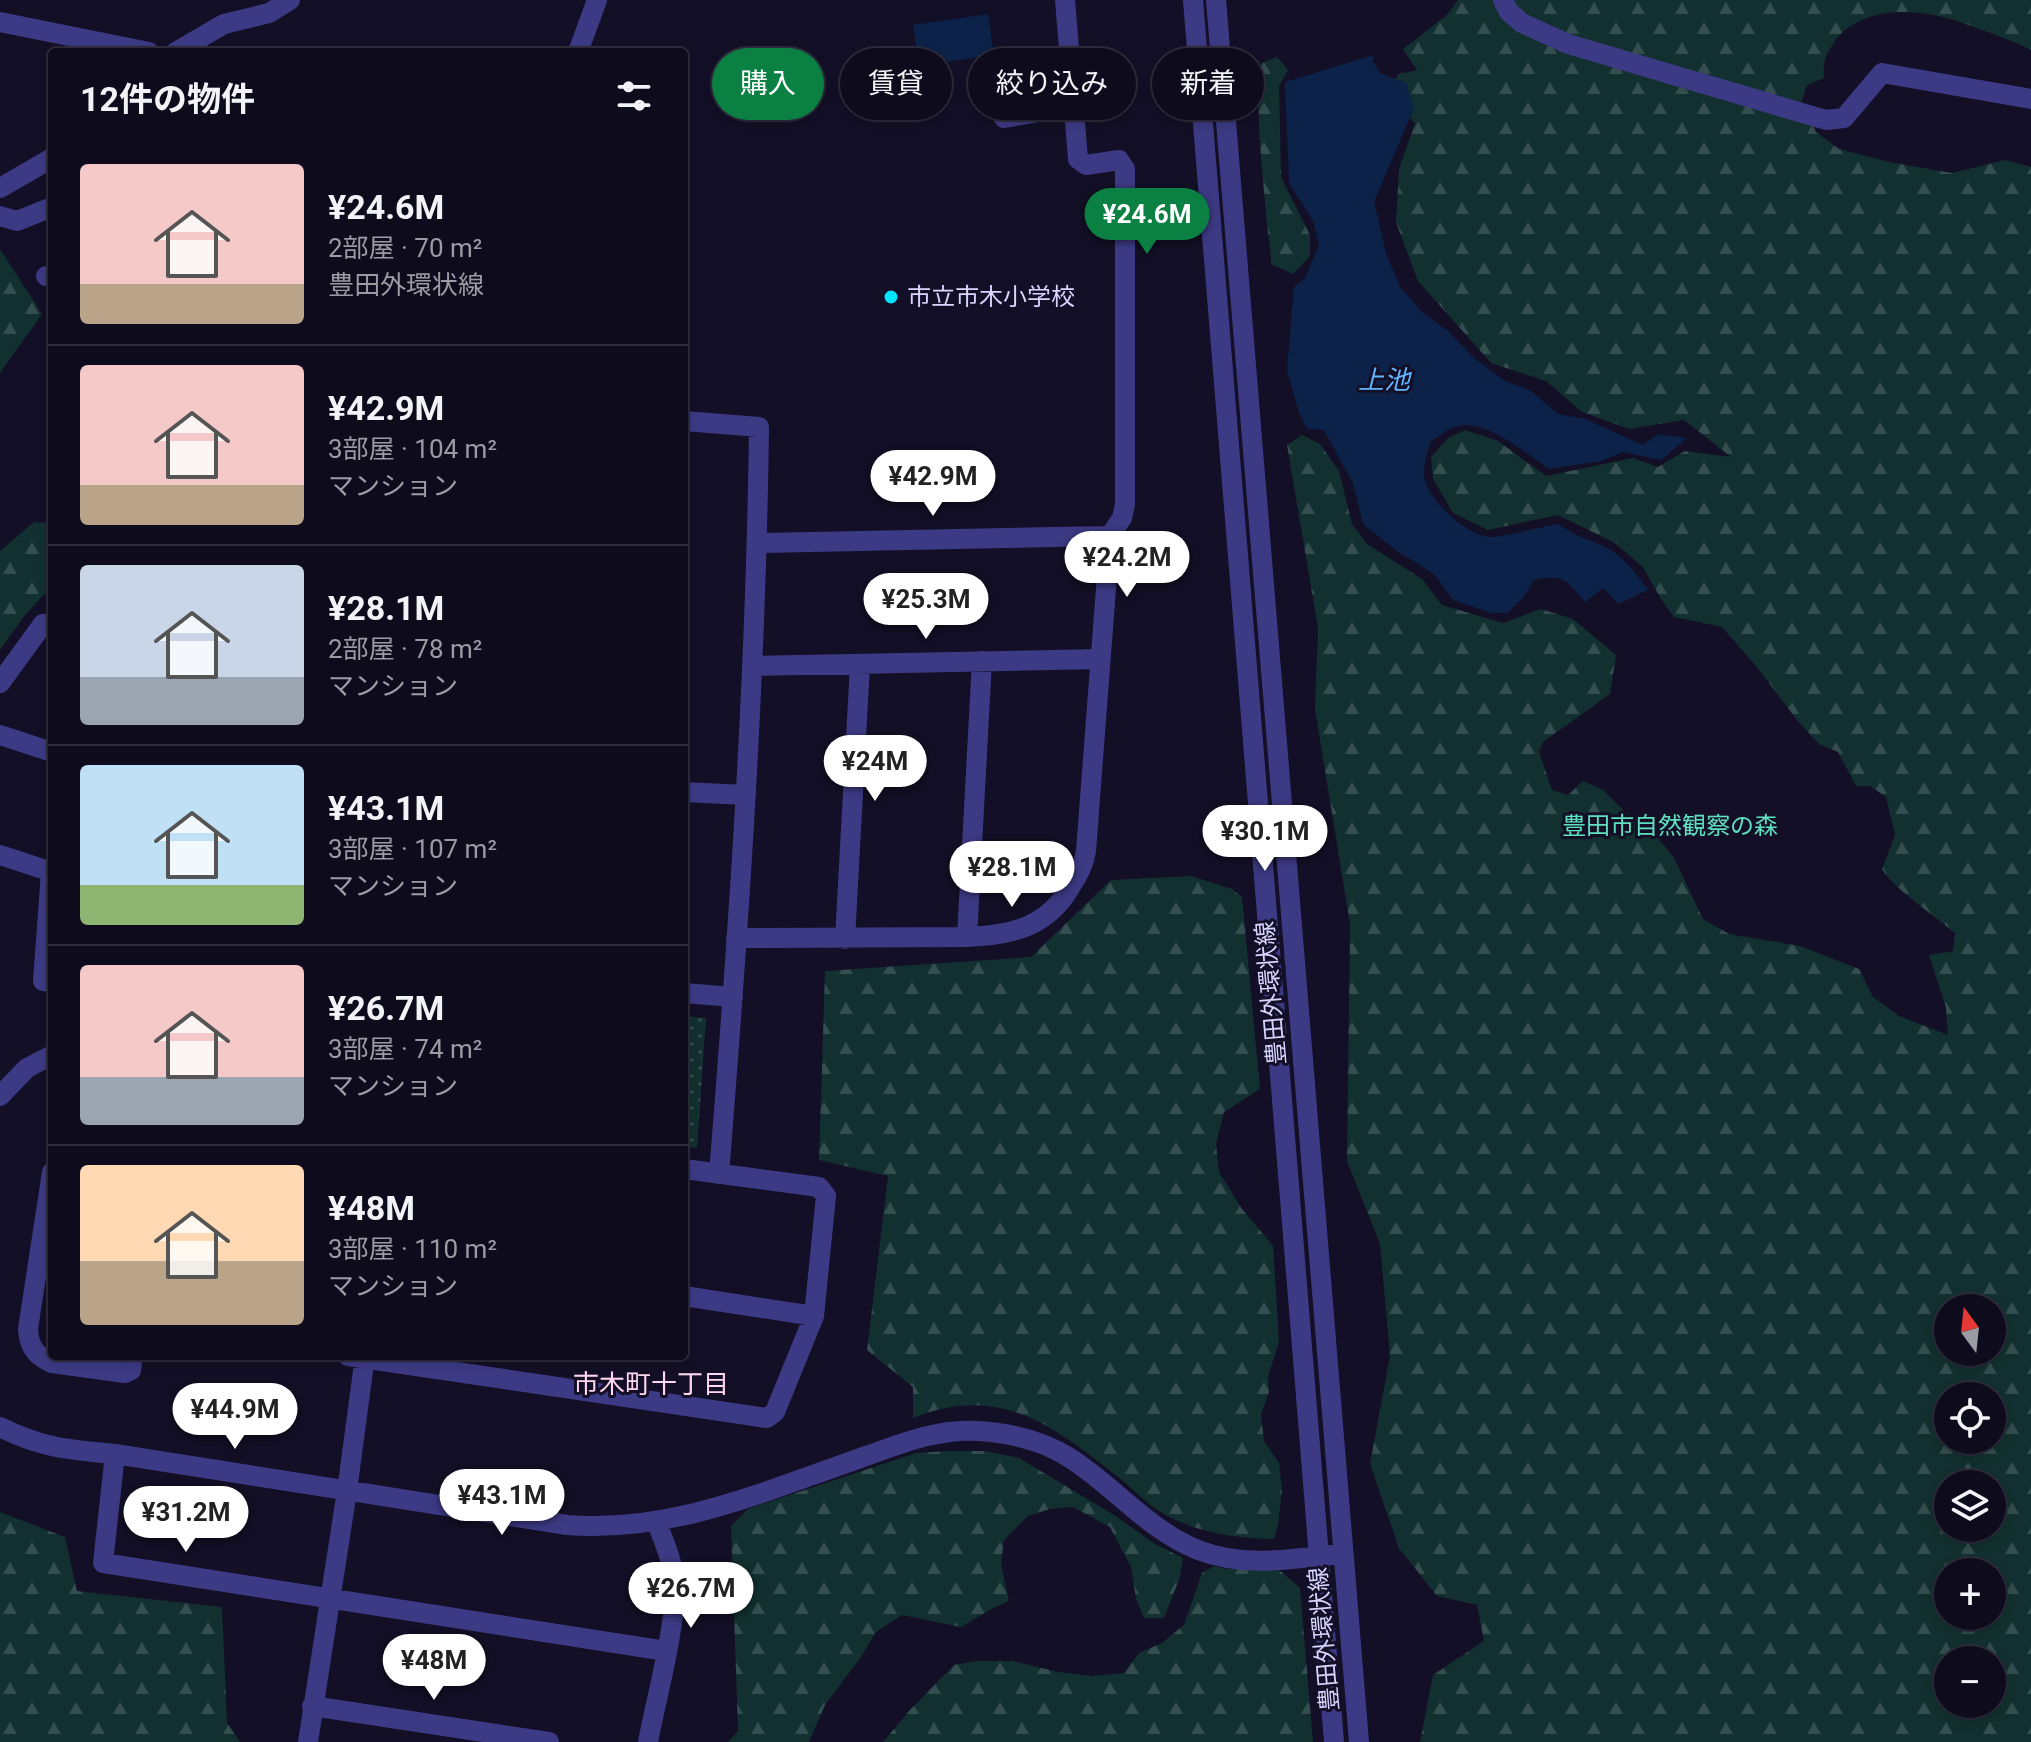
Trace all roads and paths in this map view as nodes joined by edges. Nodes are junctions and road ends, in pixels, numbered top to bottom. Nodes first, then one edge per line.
1 (290, 0) edge
2 (597, 0) edge
3 (1065, 0) edge
4 (1193, 0) edge
5 (1216, 0) edge
6 (1503, 0) edge
7 (6, 24) edge
8 (0, 43) edge
9 (129, 48) edge
10 (183, 48) edge
11 (579, 48) edge
12 (1069, 48) edge
13 (2031, 99) edge
14 (1074, 120) edge
15 (48, 160) edge
16 (0, 188) edge
17 (48, 209) edge
18 (0, 216) edge
19 (688, 421) edge
20 (1110, 536) junction
21 (758, 543) junction
22 (48, 625) edge
23 (1100, 659) junction
24 (982, 661) junction
25 (860, 665) junction
26 (752, 666) junction
27 (0, 683) edge
28 (0, 735) edge
29 (48, 751) edge
30 (688, 792) edge
31 (746, 795) junction
32 (0, 855) edge
33 (48, 871) edge
34 (48, 920) edge
35 (967, 937) junction
36 (736, 938) junction
37 (845, 939) junction
38 (48, 982) edge
39 (688, 993) edge
40 (733, 997) junction
41 (48, 1057) edge
42 (0, 1096) edge
43 (688, 1170) edge
44 (719, 1174) junction
45 (48, 1198) edge
46 (688, 1297) edge
47 (814, 1316) junction
48 (132, 1360) edge
49 (359, 1360) edge
50 (379, 1360) edge
51 (0, 1427) edge
52 (115, 1454) junction
53 (347, 1491) junction
54 (657, 1522) junction
55 (1343, 1554) junction
56 (1319, 1556) junction
57 (329, 1599) junction
58 (666, 1651) junction
59 (312, 1706) junction
60 (308, 1742) edge
61 (549, 1742) edge
62 (648, 1742) edge
63 (1334, 1742) edge
64 (1359, 1742) edge

1 - 10 street
2 - 11 street
3 - 12 street
4 - 56 street, 豊田外環状線
5 - 55 street, 豊田外環状線
6 - 13 street
7 - 8 street
7 - 9 street
14 - 20 street
15 - 16 street
17 - 18 street
19 - 21 street
20 - 21 street
20 - 23 street
21 - 26 street
22 - 27 street
23 - 24 street
23 - 35 street
24 - 25 street
24 - 35 street
25 - 26 street
25 - 37 street
26 - 31 street
28 - 29 street
30 - 31 street
31 - 36 street
32 - 33 street
34 - 38 street
35 - 37 street
36 - 37 street
36 - 40 street
39 - 40 street
40 - 44 street
41 - 42 street
43 - 44 street
44 - 47 street
45 - 48 street
46 - 47 street
47 - 50 street
49 - 53 street
51 - 52 street
52 - 53 street
52 - 57 street
53 - 54 street
53 - 57 street
54 - 56 street
54 - 58 street
55 - 56 street
55 - 64 street, 豊田外環状線
56 - 63 street, 豊田外環状線
57 - 58 street
57 - 59 street
58 - 62 street
59 - 60 street
59 - 61 street

